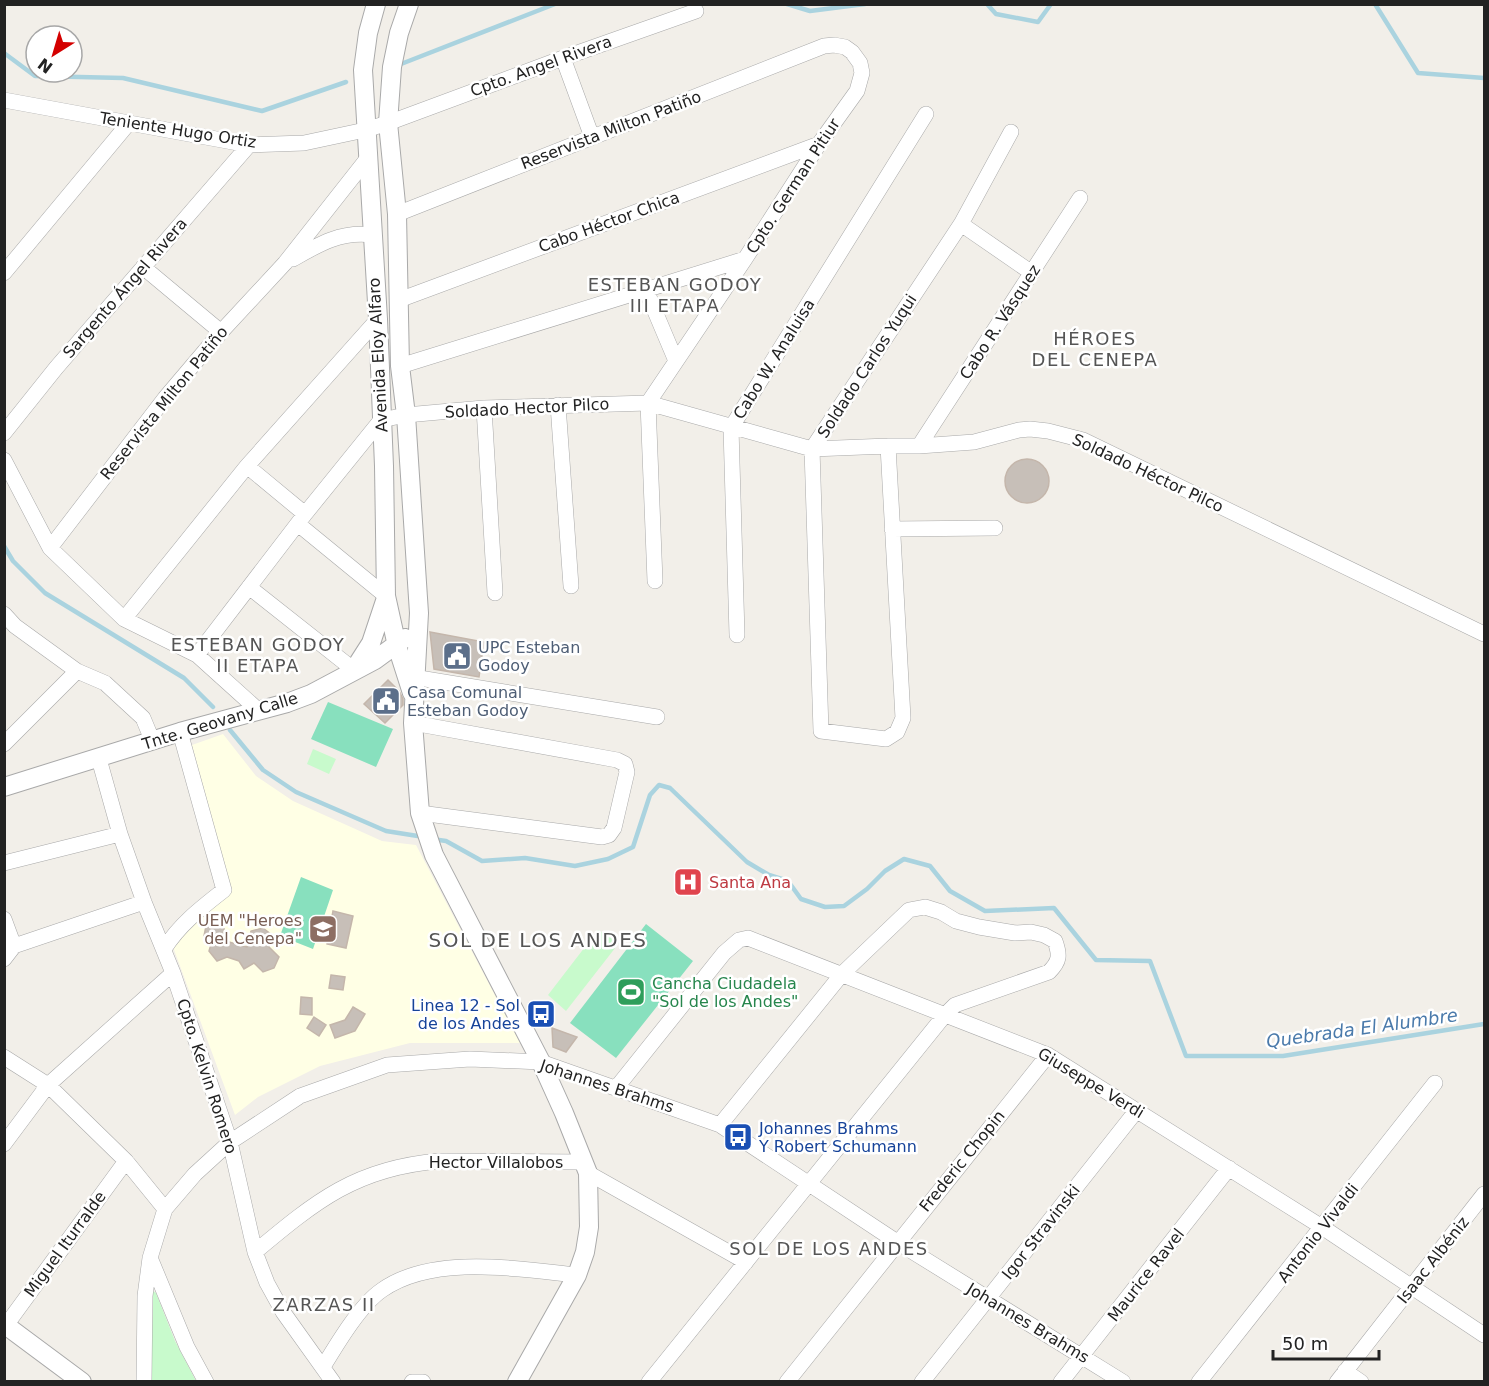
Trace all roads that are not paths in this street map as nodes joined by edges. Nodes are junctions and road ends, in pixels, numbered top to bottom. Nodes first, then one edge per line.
1 (376, 4) edge
2 (409, 4) edge
3 (696, 11) dead end
4 (824, 46) joint
5 (563, 58) junction
6 (7, 104) edge
7 (926, 114) dead end
8 (388, 123) junction
9 (128, 124) junction
10 (365, 130) junction
11 (1011, 132) dead end
12 (592, 137) junction
13 (819, 144) junction
14 (249, 145) junction
15 (367, 159) junction
16 (1080, 198) dead end
17 (397, 214) junction
18 (961, 224) junction
19 (372, 236) junction
20 (745, 259) junction
21 (285, 263) junction
22 (143, 267) junction
23 (4, 273) edge
24 (1032, 273) junction
25 (646, 290) junction
26 (399, 300) junction
27 (378, 320) junction
28 (221, 332) junction
29 (676, 361) junction
30 (400, 366) junction
31 (648, 403) junction
32 (558, 405) junction
33 (484, 408) junction
34 (406, 415) junction
35 (381, 420) junction
36 (731, 428) junction
37 (4, 433) edge
38 (888, 446) junction
39 (919, 446) junction
40 (812, 450) junction
41 (4, 460) edge
42 (247, 466) junction
43 (301, 519) junction
44 (995, 528) dead end
45 (892, 529) junction
46 (50, 548) junction
47 (655, 581) dead end
48 (572, 586) dead end
49 (249, 587) junction
50 (495, 593) dead end
51 (386, 596) junction
52 (419, 613) junction
53 (4, 614) edge
54 (124, 619) junction
55 (10, 631) edge
56 (1485, 634) edge
57 (738, 635) dead end
58 (397, 646) junction
59 (197, 655) junction
60 (354, 670) junction
61 (77, 671) junction
62 (412, 677) junction
63 (258, 710) junction
64 (657, 717) dead end
65 (413, 723) junction
66 (180, 732) junction
67 (153, 742) junction
68 (4, 744) edge
69 (99, 759) junction
70 (4, 787) edge
71 (422, 818) junction
72 (120, 834) junction
73 (4, 863) edge
74 (144, 902) junction
75 (4, 919) edge
76 (14, 946) junction
77 (164, 949) junction
78 (4, 959) edge
79 (173, 974) junction
80 (842, 974) junction
81 (944, 1016) junction
82 (1048, 1055) junction
83 (4, 1057) edge
84 (541, 1062) junction
85 (1435, 1083) dead end
86 (48, 1085) junction
87 (617, 1087) junction
88 (1137, 1110) junction
89 (720, 1125) junction
90 (230, 1142) junction
91 (4, 1144) edge
92 (126, 1161) junction
93 (585, 1167) junction
94 (1230, 1168) junction
95 (810, 1184) junction
96 (1485, 1194) edge
97 (165, 1209) junction
98 (1322, 1227) junction
99 (897, 1242) junction
100 (255, 1252) junction
101 (150, 1258) junction
102 (746, 1262) junction
103 (577, 1275) junction
104 (1412, 1287) junction
105 (988, 1299) junction
106 (5, 1326) edge
107 (1485, 1335) edge
108 (1083, 1355) junction
109 (323, 1367) junction
110 (1341, 1376) edge
111 (82, 1382) edge
112 (144, 1382) edge
113 (206, 1382) edge
114 (333, 1382) edge
115 (412, 1382) edge
116 (423, 1382) edge
117 (516, 1382) edge
118 (649, 1382) edge
119 (787, 1382) edge
120 (922, 1382) edge
121 (1061, 1382) edge
122 (1123, 1382) edge
123 (1199, 1382) edge
124 (1361, 1382) edge

1 - 10 street, Avenida Eloy Alfaro
2 - 8 street, Avenida Eloy Alfaro
3 - 5 street, Cpto. Angel Rivera
4 - 12 street, Reservista Milton Patiño
4 - 13 street, Cpto. German Pitiur
5 - 8 street, Cpto. Angel Rivera
5 - 12 street
6 - 9 street, Teniente Hugo Ortiz
7 - 36 street, Cabo W. Analuisa
8 - 10 street, Teniente Hugo Ortiz
8 - 17 street, Avenida Eloy Alfaro
9 - 14 street, Teniente Hugo Ortiz
9 - 23 street
10 - 14 street, Teniente Hugo Ortiz
10 - 15 street, Avenida Eloy Alfaro
11 - 18 street, Soldado Carlos Yuqui
12 - 17 street, Reservista Milton Patiño
13 - 20 street, Cpto. German Pitiur
13 - 26 street, Cabo Héctor Chica
14 - 22 street, Sargento Ángel Rivera
15 - 19 street, Avenida Eloy Alfaro
15 - 21 street, Reservista Milton Patiño
16 - 24 street, Cabo R. Vásquez
17 - 26 street, Avenida Eloy Alfaro
18 - 24 street
18 - 40 street, Soldado Carlos Yuqui
19 - 21 street, Reservista Milton Patiño
19 - 27 street, Avenida Eloy Alfaro
20 - 25 street
20 - 29 street, Cpto. German Pitiur
21 - 28 street, Reservista Milton Patiño
22 - 28 street
22 - 37 street, Sargento Ángel Rivera
24 - 39 street, Cabo R. Vásquez
25 - 29 street
25 - 30 street
26 - 30 street, Avenida Eloy Alfaro
27 - 35 street, Avenida Eloy Alfaro
27 - 42 street
28 - 46 street, Reservista Milton Patiño
29 - 31 street, Cpto. German Pitiur
30 - 34 street, Avenida Eloy Alfaro
31 - 32 street, Soldado Hector Pilco
31 - 36 street, Soldado Héctor Pilco
31 - 47 street
32 - 33 street, Soldado Hector Pilco
32 - 48 street
33 - 34 street, Soldado Hector Pilco
33 - 50 street
34 - 35 street, Soldado Hector Pilco
34 - 52 street, Avenida Eloy Alfaro
35 - 43 street
35 - 51 street, Avenida Eloy Alfaro
36 - 40 street, Soldado Héctor Pilco
36 - 57 street, Cabo W. Analuisa
38 - 39 street, Soldado Héctor Pilco
38 - 40 street, Soldado Héctor Pilco
38 - 45 street
39 - 56 street, Soldado Héctor Pilco
40 - 45 street, Soldado Carlos Yuqui
41 - 46 street
42 - 43 street
42 - 54 street
43 - 49 street
43 - 51 street
44 - 45 street
46 - 54 street
49 - 59 street
49 - 60 street
51 - 58 street, Avenida Eloy Alfaro
51 - 60 street, Tnte. Geovany Calle
52 - 58 street
52 - 62 street, Avenida Eloy Alfaro
53 - 55 street
54 - 59 street
55 - 61 street
58 - 60 street
58 - 62 street, Avenida Eloy Alfaro
59 - 63 street
60 - 63 street, Tnte. Geovany Calle
61 - 67 street
61 - 68 street
62 - 64 street
62 - 65 street, Avenida Eloy Alfaro
63 - 66 street, Tnte. Geovany Calle
65 - 71 street, Avenida Eloy Alfaro
65 - 71 street
66 - 67 street, Tnte. Geovany Calle
66 - 77 street
67 - 69 street, Tnte. Geovany Calle
69 - 70 street, Tnte. Geovany Calle
69 - 72 street, Cpto. Kelvin Romero
71 - 84 street, Avenida Eloy Alfaro
72 - 73 street
72 - 74 street, Cpto. Kelvin Romero
74 - 76 street
74 - 77 street, Cpto. Kelvin Romero
75 - 76 street
76 - 78 street
77 - 79 street, Cpto. Kelvin Romero
79 - 86 street
79 - 90 street, Cpto. Kelvin Romero
80 - 81 street, Giuseppe Verdi
80 - 81 street
80 - 87 street, Giuseppe Verdi
80 - 89 street
81 - 82 street, Giuseppe Verdi
81 - 95 street
82 - 88 street, Giuseppe Verdi
82 - 99 street, Frederic Chopin
83 - 86 street
84 - 87 street, Johannes Brahms
84 - 90 street, Johannes Brahms
84 - 93 street, Avenida Eloy Alfaro
85 - 98 street, Antonio Vivaldi
86 - 91 street
86 - 92 street
87 - 89 street, Johannes Brahms
88 - 94 street, Giuseppe Verdi
88 - 105 street, Igor Stravinski
89 - 95 street, Johannes Brahms
90 - 97 street, Johannes Brahms
90 - 100 street, Cpto. Kelvin Romero
92 - 97 street
92 - 106 street, Miguel Iturralde
93 - 100 street, Hector Villalobos
93 - 102 street
93 - 103 street, Avenida Eloy Alfaro
94 - 98 street, Giuseppe Verdi
94 - 108 street, Maurice Ravel
95 - 99 street, Johannes Brahms
95 - 102 street
96 - 104 street, Isaac Albéniz
97 - 101 street, Johannes Brahms
98 - 104 street, Giuseppe Verdi
98 - 123 street, Antonio Vivaldi
99 - 105 street, Johannes Brahms
99 - 119 street, Frederic Chopin
100 - 109 street, Cpto. Kelvin Romero
101 - 112 street, Johannes Brahms
101 - 113 street
102 - 118 street
103 - 109 street
103 - 117 street, Avenida Eloy Alfaro
104 - 107 street, Giuseppe Verdi
104 - 110 street, Isaac Albéniz
105 - 108 street, Johannes Brahms
105 - 120 street, Igor Stravinski
106 - 111 street
108 - 121 street, Maurice Ravel
108 - 122 street, Johannes Brahms
109 - 114 street, Cpto. Kelvin Romero
110 - 124 street
115 - 116 street

